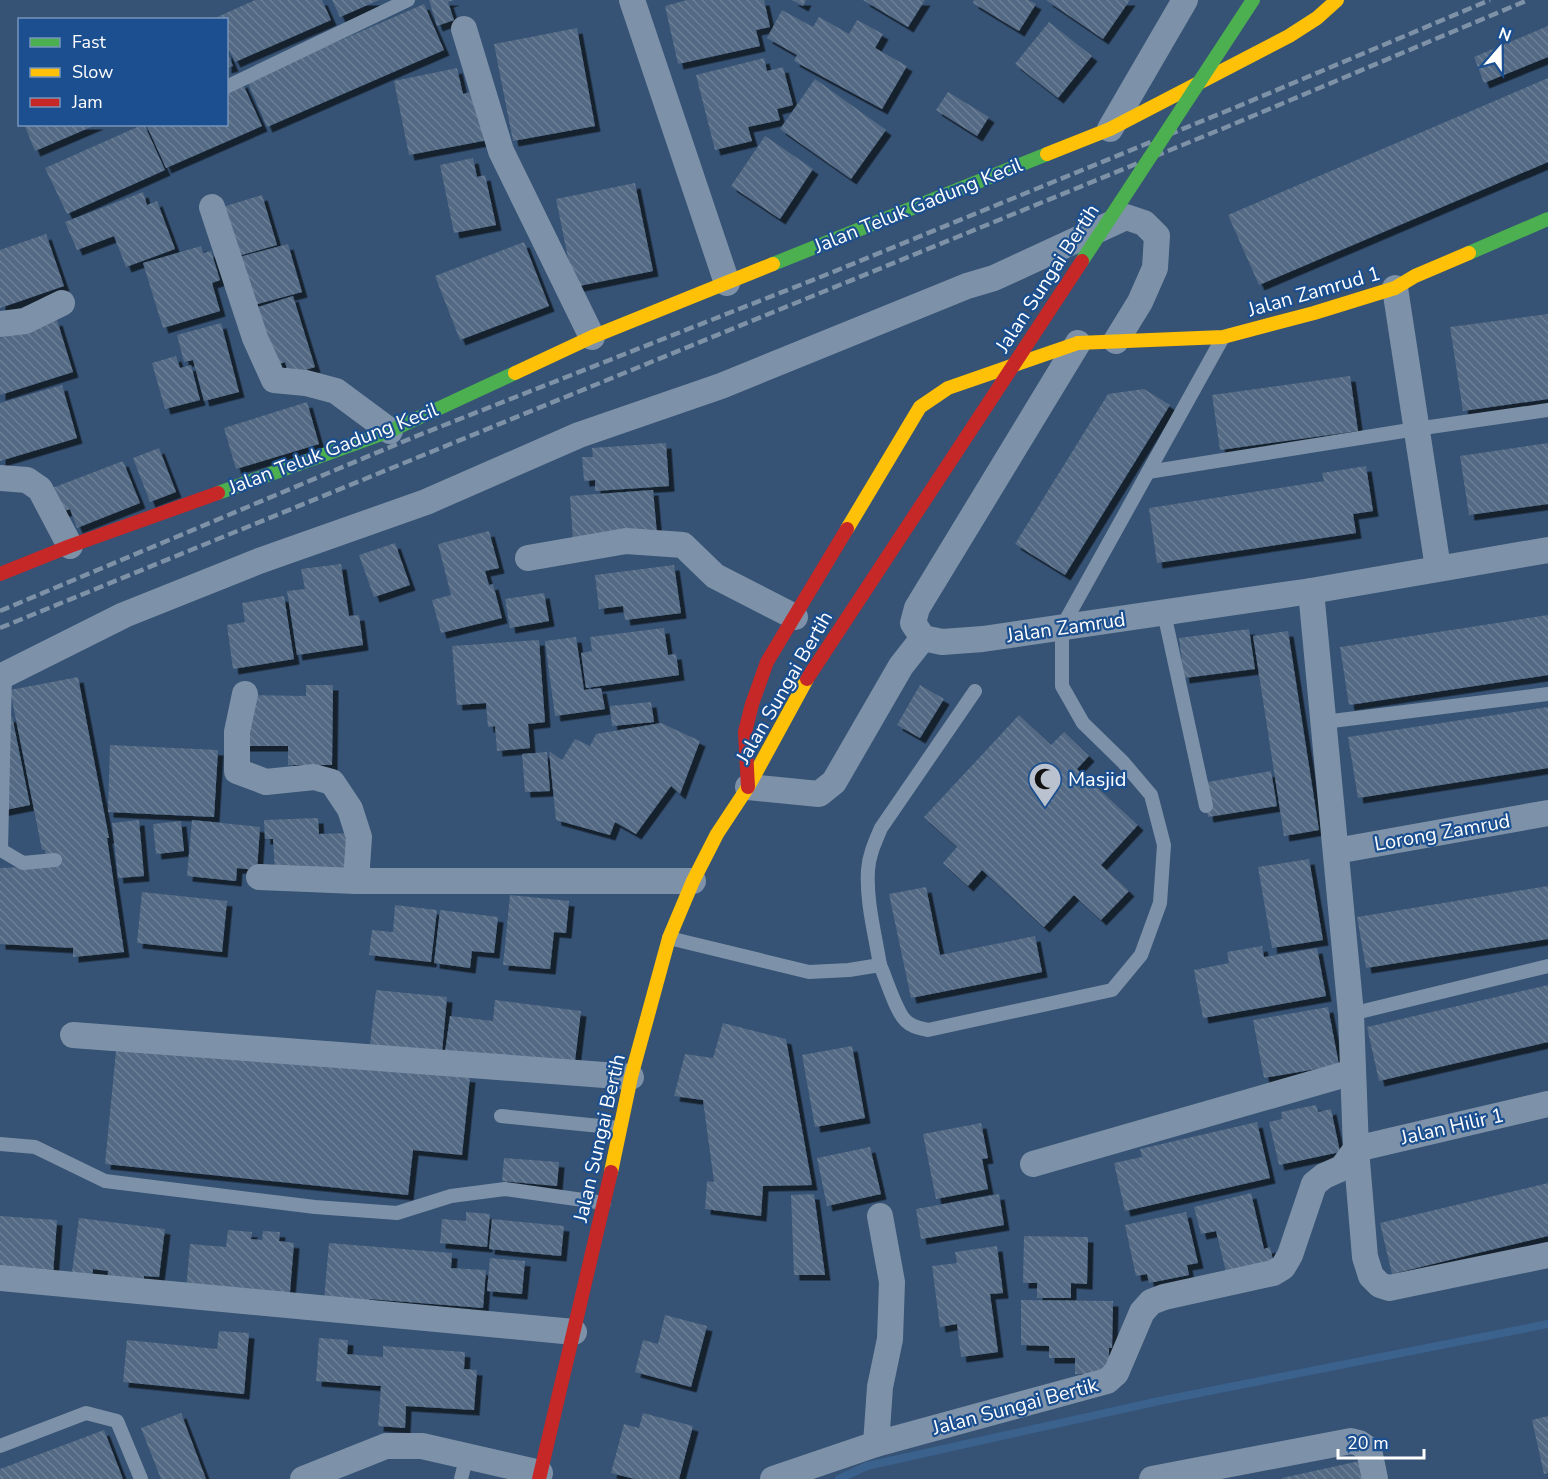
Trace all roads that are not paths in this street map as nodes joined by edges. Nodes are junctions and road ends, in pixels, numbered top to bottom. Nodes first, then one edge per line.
1 (408, 0) edge
2 (633, 0) edge
3 (1185, 0) edge
4 (1253, 0) edge
5 (1337, 0) edge
6 (464, 29) dead end
7 (228, 86) edge
8 (1110, 129) junction
9 (212, 207) dead end
10 (1548, 219) edge
11 (727, 283) junction
12 (1395, 288) junction
13 (62, 303) dead end
14 (0, 324) edge
15 (1223, 337) junction
16 (592, 338) junction
17 (1116, 341) junction
18 (1078, 343) junction
19 (1548, 410) edge
20 (1416, 429) junction
21 (390, 431) junction
22 (1148, 472) junction
23 (0, 478) edge
24 (70, 546) junction
25 (1548, 550) edge
26 (528, 558) dead end
27 (1437, 568) junction
28 (0, 574) edge
29 (1311, 591) junction
30 (1164, 613) junction
31 (795, 617) junction
32 (1062, 627) junction
33 (923, 638) junction
34 (2, 676) edge
35 (975, 690) dead end
36 (245, 694) dead end
37 (1548, 694) edge
38 (1324, 722) junction
39 (748, 787) junction
40 (1206, 806) dead end
41 (1548, 813) edge
42 (1335, 851) junction
43 (55, 860) dead end
44 (259, 877) dead end
45 (356, 881) junction
46 (693, 881) junction
47 (669, 938) junction
48 (880, 965) junction
49 (1548, 966) edge
50 (1351, 1014) junction
51 (73, 1035) dead end
52 (1353, 1072) junction
53 (631, 1077) junction
54 (1548, 1104) edge
55 (501, 1116) dead end
56 (620, 1128) junction
57 (0, 1144) edge
58 (1356, 1149) junction
59 (1033, 1164) dead end
60 (604, 1203) junction
61 (880, 1216) dead end
62 (1548, 1255) edge
63 (0, 1278) edge
64 (574, 1332) junction
65 (876, 1444) junction
66 (0, 1446) edge
67 (464, 1467) edge
68 (1373, 1470) edge
69 (540, 1476) edge
70 (141, 1479) edge
71 (303, 1479) edge
72 (773, 1479) edge
73 (1152, 1479) edge

1 - 7 lane
2 - 11 street
3 - 8 street
4 - 39 main road, Jalan Sungai Bertih, bridge
5 - 8 main road, Jalan Teluk Gadung Kecil
6 - 16 street
8 - 11 main road, Jalan Teluk Gadung Kecil
9 - 21 street
10 - 12 main road, Jalan Zamrud 1
11 - 16 main road, Jalan Teluk Gadung Kecil
12 - 15 main road, Jalan Zamrud 1
12 - 20 street
13 - 14 street
15 - 17 main road, Jalan Zamrud 1
15 - 22 lane
16 - 21 main road, Jalan Teluk Gadung Kecil
17 - 18 main road, Jalan Zamrud 1
17 - 34 street
18 - 31 main road, Jalan Zamrud 1
18 - 33 street
19 - 20 lane
20 - 22 lane
20 - 27 street
21 - 24 main road, Jalan Teluk Gadung Kecil
22 - 32 lane
23 - 24 street
24 - 28 main road, Jalan Teluk Gadung Kecil
25 - 27 street, Jalan Zamrud
26 - 31 street
27 - 29 street, Jalan Zamrud
29 - 30 street, Jalan Zamrud
29 - 38 street
30 - 32 street, Jalan Zamrud
30 - 40 lane
31 - 39 main road, Jalan Zamrud 1
32 - 33 street, Jalan Zamrud
32 - 48 lane
33 - 39 street
34 - 43 lane
35 - 48 lane
36 - 45 street
37 - 38 lane
38 - 42 street
39 - 46 main road, Jalan Sungai Bertih
41 - 42 street, Lorong Zamrud
42 - 50 street
44 - 45 street
45 - 46 street
46 - 47 main road, Jalan Sungai Bertih
47 - 48 lane
47 - 53 main road, Jalan Sungai Bertih
49 - 50 lane
50 - 52 street
51 - 53 street
52 - 58 street
52 - 59 street
53 - 56 main road, Jalan Sungai Bertih
54 - 58 street, Jalan Hilir 1
55 - 56 lane
56 - 60 main road, Jalan Sungai Bertih
57 - 60 lane
58 - 62 street
58 - 65 street, Jalan Sungai Bertik
60 - 64 main road, Jalan Sungai Bertih
61 - 65 street
63 - 64 street
64 - 69 main road, Jalan Sungai Bertih
65 - 72 street, Jalan Sungai Bertik
66 - 70 lane
67 - 69 street
67 - 71 street
68 - 73 street

